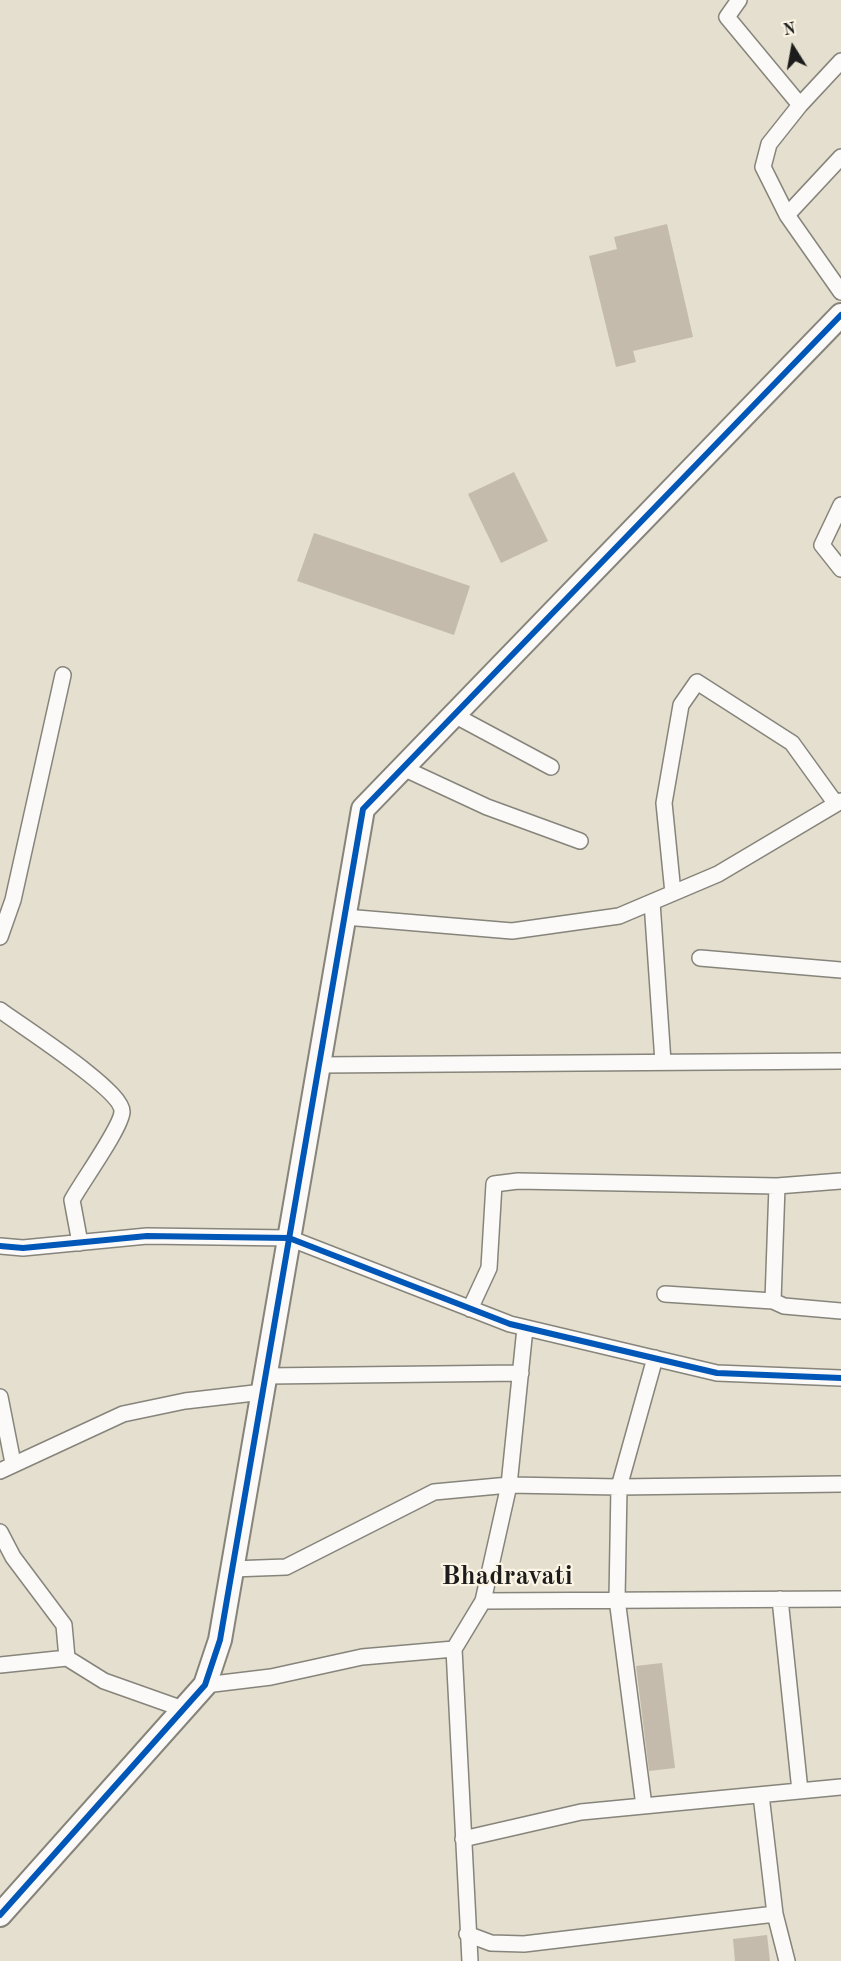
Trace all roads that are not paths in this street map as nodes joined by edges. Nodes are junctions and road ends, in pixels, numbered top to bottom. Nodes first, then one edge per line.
1 (739, 0) edge
2 (841, 61) edge
3 (800, 105) junction
4 (841, 157) edge
5 (787, 215) junction
6 (841, 292) edge
7 (841, 315) edge
8 (841, 505) edge
9 (841, 569) edge
10 (63, 675) dead end
11 (454, 715) junction
12 (550, 767) dead end
13 (403, 768) junction
14 (838, 803) edge
15 (580, 841) dead end
16 (673, 893) junction
17 (652, 902) junction
18 (345, 917) junction
19 (0, 937) edge
20 (700, 958) dead end
21 (841, 970) edge
22 (0, 1010) edge
23 (841, 1060) edge
24 (663, 1062) junction
25 (319, 1065) junction
26 (841, 1181) edge
27 (777, 1185) junction
28 (289, 1238) junction
29 (80, 1243) junction
30 (0, 1246) edge
31 (665, 1294) dead end
32 (773, 1301) junction
33 (470, 1309) junction
34 (841, 1311) edge
35 (525, 1328) junction
36 (655, 1358) junction
37 (521, 1373) junction
38 (841, 1378) edge
39 (264, 1384) junction
40 (0, 1396) edge
41 (7, 1467) edge
42 (841, 1484) edge
43 (509, 1485) junction
44 (619, 1487) junction
45 (0, 1532) edge
46 (232, 1569) junction
47 (617, 1599) junction
48 (780, 1599) junction
49 (841, 1599) edge
50 (483, 1601) junction
51 (454, 1649) junction
52 (67, 1658) junction
53 (0, 1665) edge
54 (205, 1685) junction
55 (183, 1709) junction
56 (841, 1787) edge
57 (800, 1791) junction
58 (761, 1795) junction
59 (644, 1806) junction
60 (463, 1839) junction
61 (775, 1914) junction
62 (0, 1915) edge
63 (467, 1934) junction
64 (470, 1961) edge
65 (787, 1961) edge

1 - 3 street
2 - 3 street
3 - 5 street
4 - 5 street
5 - 6 street
7 - 11 street
8 - 9 street
10 - 19 street
11 - 12 street
11 - 13 street
13 - 15 street
13 - 18 street
14 - 16 street
14 - 16 street
16 - 17 street
17 - 18 street
17 - 24 street
18 - 25 street
20 - 21 street
22 - 29 street
23 - 24 street
24 - 25 street
25 - 28 street
26 - 27 street
27 - 32 street
27 - 33 street
28 - 29 street
28 - 33 street
28 - 39 street
29 - 30 street
31 - 32 street
32 - 34 street
33 - 35 street
35 - 36 street
35 - 37 street
36 - 38 street
36 - 44 street
37 - 39 street
37 - 43 street
39 - 41 street
39 - 46 street
40 - 41 street
42 - 44 street
43 - 44 street
43 - 46 street
43 - 50 street
44 - 47 street
45 - 52 street
46 - 54 street
47 - 48 street
47 - 50 street
47 - 59 street
48 - 49 street
48 - 57 street
50 - 51 street
51 - 54 street
51 - 60 street
52 - 53 street
52 - 55 street
54 - 55 street
55 - 62 street
56 - 57 street
57 - 58 street
58 - 59 street
58 - 61 street
59 - 60 street
60 - 63 street
61 - 63 street
61 - 65 street
63 - 64 street

